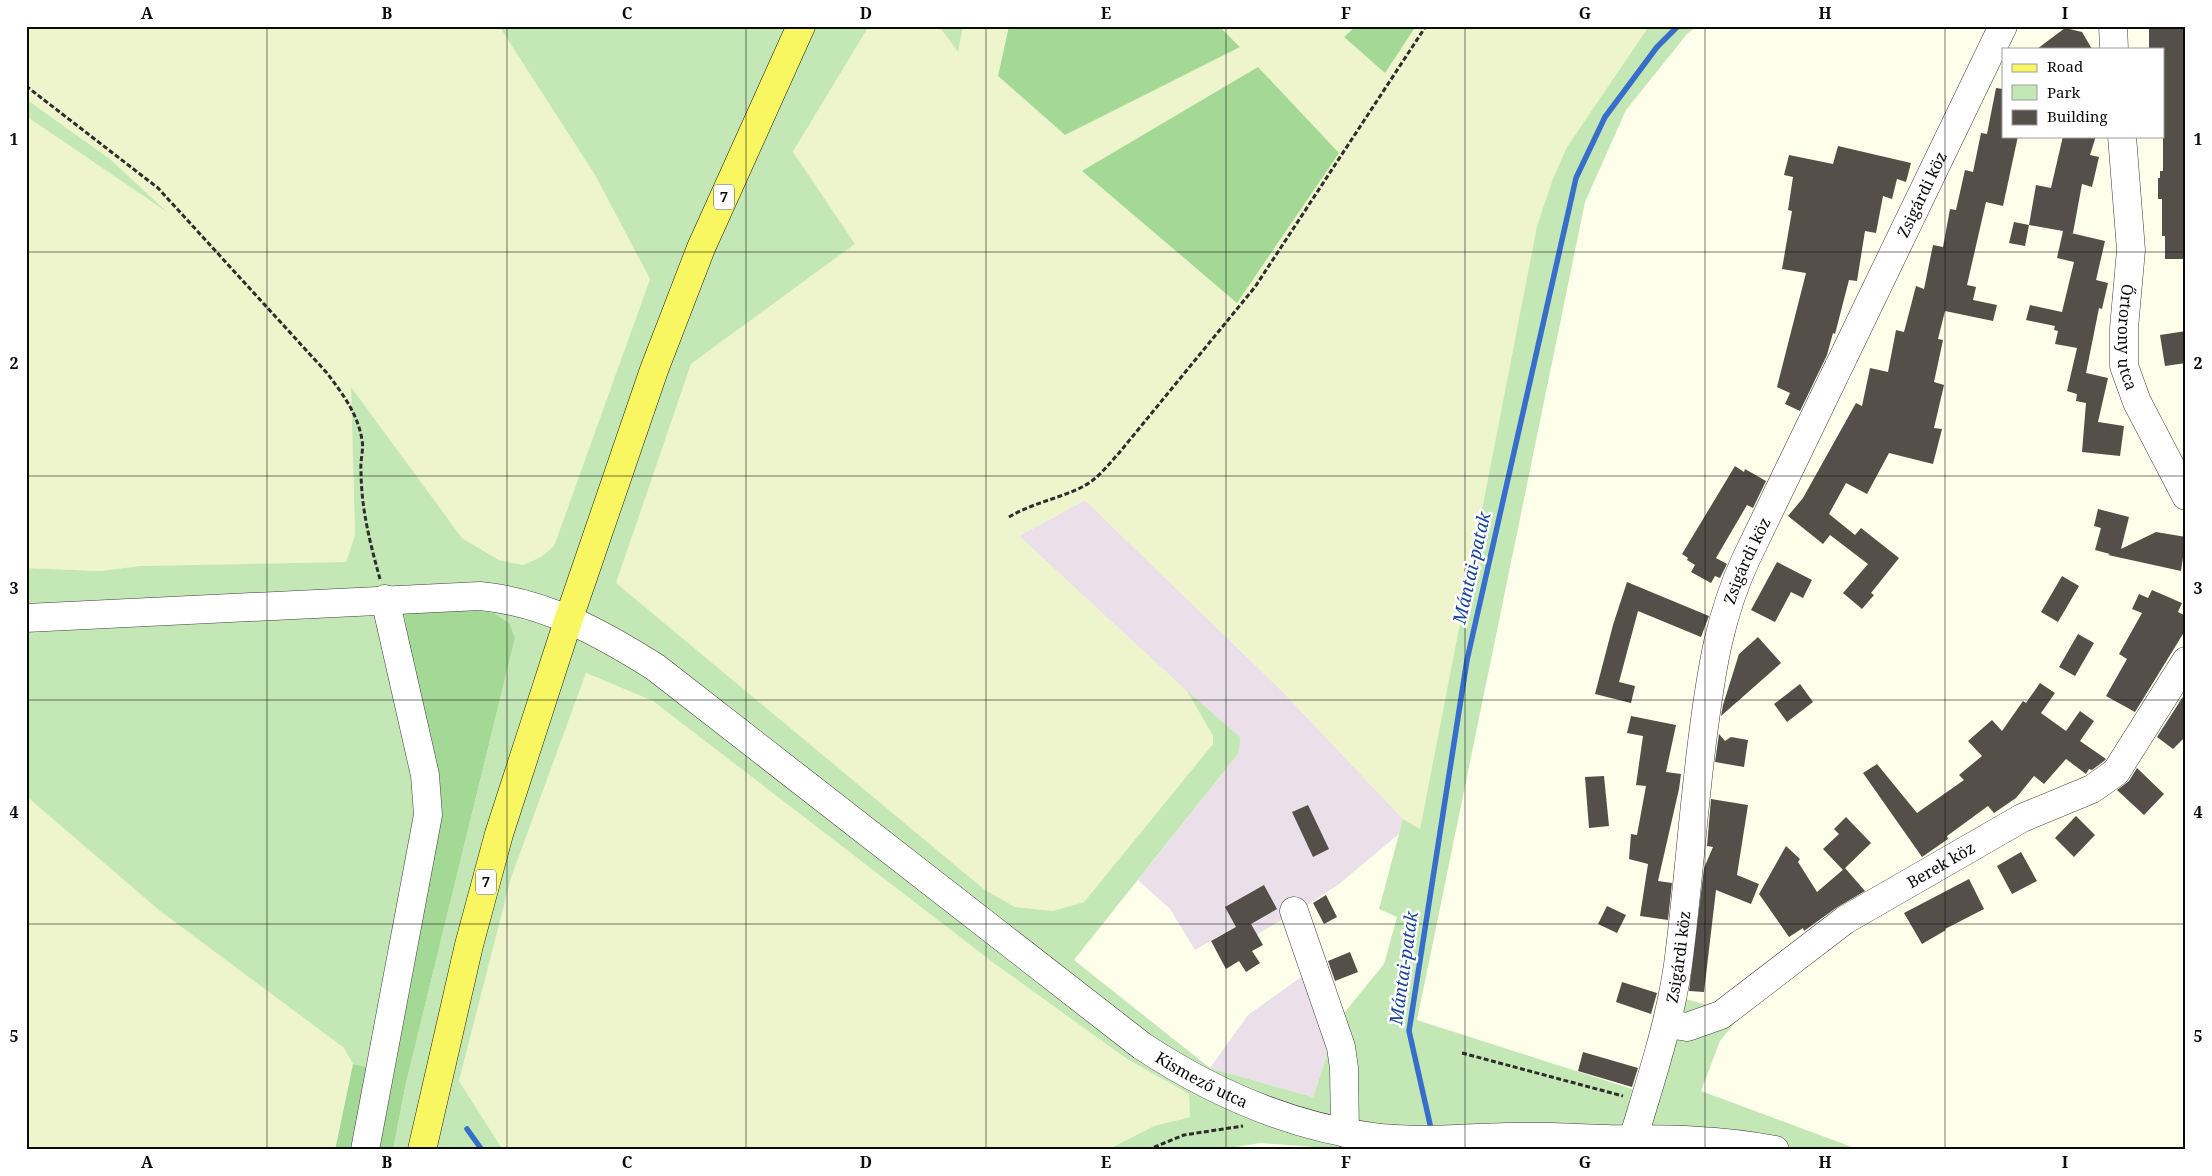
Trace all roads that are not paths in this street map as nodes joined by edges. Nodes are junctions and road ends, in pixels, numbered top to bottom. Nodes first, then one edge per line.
1 (801, 26) edge
2 (2003, 26) edge
3 (2112, 26) edge
4 (2114, 48) edge
5 (2122, 138) edge
6 (2186, 496) edge
7 (385, 599) junction
8 (26, 618) edge
9 (569, 618) junction
10 (2185, 666) edge
11 (1294, 911) dead end
12 (1668, 1024) junction
13 (1345, 1132) junction
14 (1633, 1139) junction
15 (1529, 1143) edge
16 (1707, 1145) edge
17 (365, 1150) edge
18 (422, 1150) edge
19 (1775, 1150) edge

1 - 9 main road, 7
2 - 12 street, Zsigárdi köz
3 - 4 street
5 - 6 street, Őrtorony utca
7 - 8 street, Kismező utca
7 - 9 street, Kismező utca
7 - 17 street
9 - 13 street, Kismező utca
9 - 18 main road, 7
10 - 12 street, Berek köz
11 - 13 street
12 - 14 street, Zsigárdi köz
13 - 15 street, Kismező utca
14 - 15 street, Kismező utca
14 - 16 street, Kismező utca
16 - 19 street, Kismező utca

